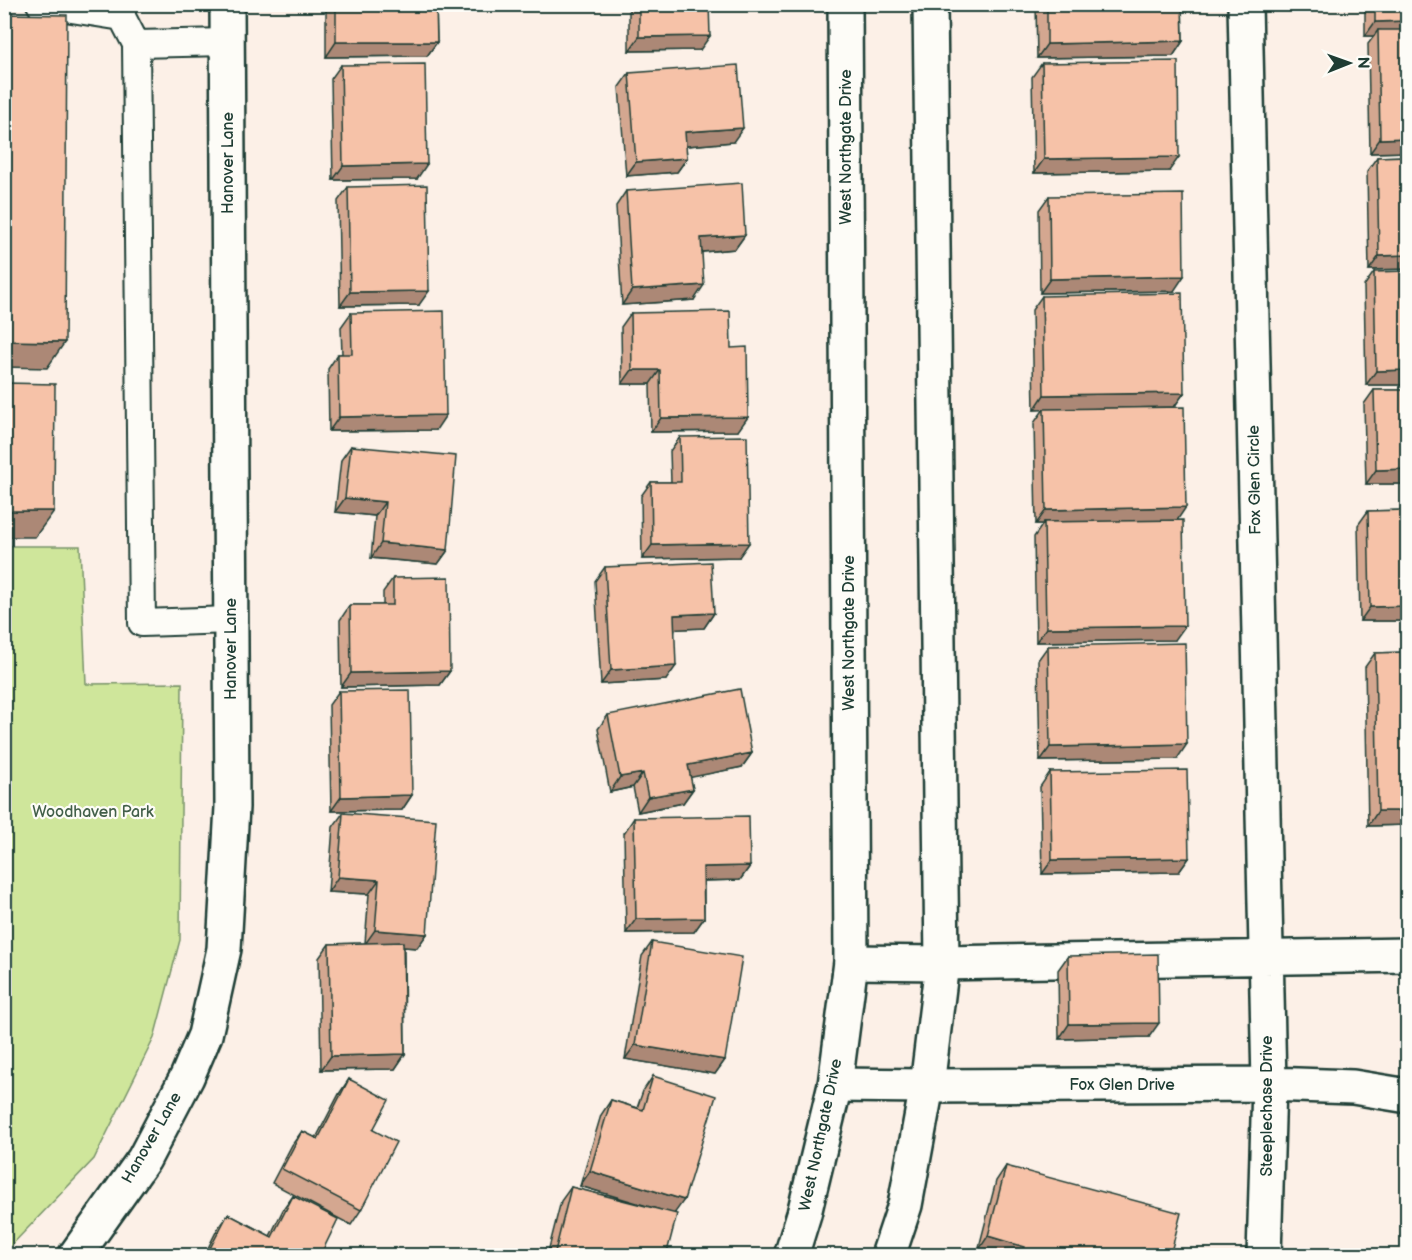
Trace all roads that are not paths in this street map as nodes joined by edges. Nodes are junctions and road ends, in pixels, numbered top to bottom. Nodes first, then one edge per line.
1 (40, 4) edge
2 (227, 4) edge
3 (845, 4) edge
4 (930, 4) edge
5 (1245, 4) edge
6 (122, 11) edge
7 (227, 42) junction
8 (136, 44) junction
9 (231, 620) junction
10 (1407, 955) edge
11 (1265, 956) junction
12 (851, 962) junction
13 (942, 963) junction
14 (1269, 1084) junction
15 (835, 1085) junction
16 (927, 1086) junction
17 (1407, 1096) edge
18 (75, 1256) edge
19 (791, 1256) edge
20 (888, 1256) edge
21 (1264, 1256) edge

1 - 6 lane
2 - 7 street, Hanover Lane
3 - 12 street, West Northgate Drive
4 - 13 street
5 - 11 street, Fox Glen Circle
6 - 8 lane
7 - 8 lane
7 - 9 street, Hanover Lane
8 - 9 lane
9 - 18 street, Hanover Lane
10 - 11 street
11 - 13 street
11 - 14 street, Steeplechase Drive
12 - 13 street
12 - 15 street, West Northgate Drive
13 - 16 street
14 - 16 street, Fox Glen Drive
14 - 17 street, Fox Glen Drive
14 - 21 street, Steeplechase Drive
15 - 16 street, Fox Glen Drive
15 - 19 street, West Northgate Drive
16 - 20 street

